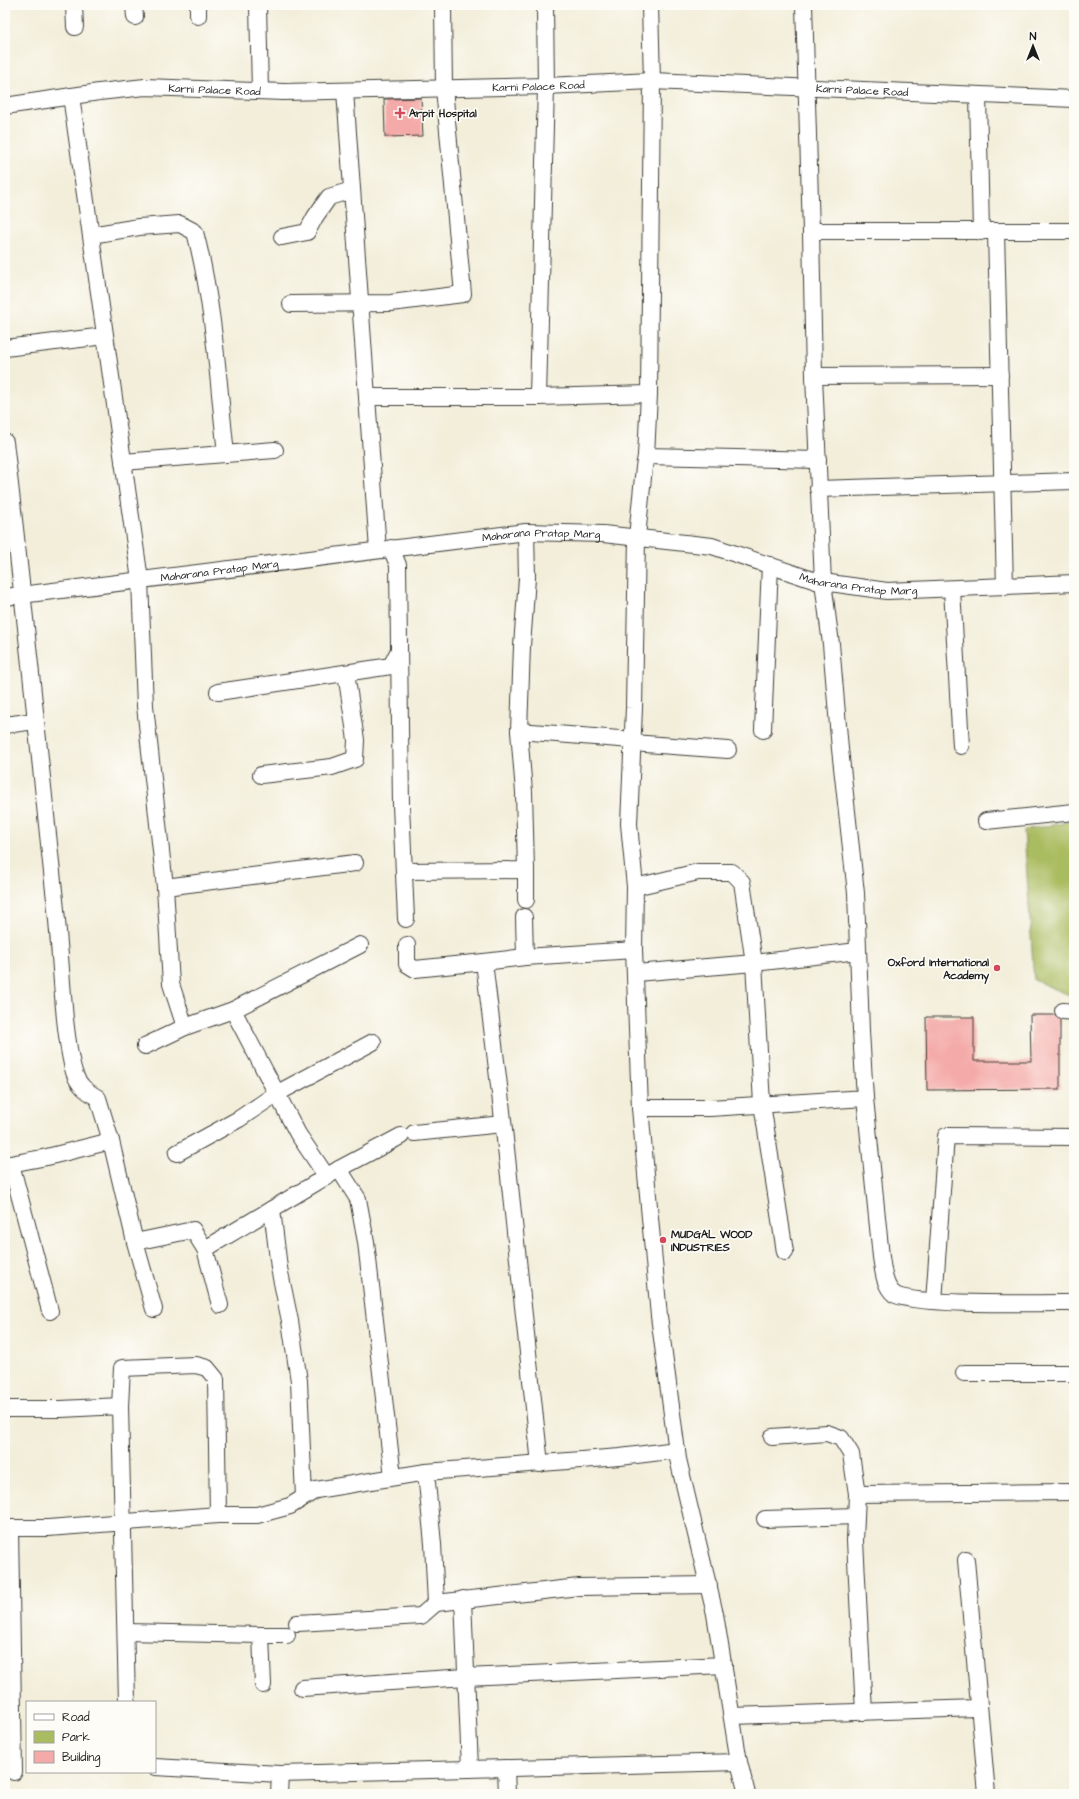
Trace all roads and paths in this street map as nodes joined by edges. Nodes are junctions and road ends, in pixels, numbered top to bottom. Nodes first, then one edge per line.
1 (74, 5) edge
2 (258, 5) edge
3 (443, 5) edge
4 (546, 5) edge
5 (650, 5) edge
6 (804, 5) edge
7 (76, 27) dead end
8 (652, 81) junction
9 (546, 86) junction
10 (805, 86) junction
11 (444, 88) junction
12 (260, 91) junction
13 (345, 91) junction
14 (978, 95) junction
15 (71, 96) junction
16 (1074, 99) edge
17 (5, 106) edge
18 (352, 190) junction
19 (811, 231) junction
20 (1074, 231) edge
21 (989, 232) junction
22 (91, 235) junction
23 (282, 237) dead end
24 (360, 302) junction
25 (291, 304) dead end
26 (105, 336) junction
27 (5, 348) edge
28 (1000, 375) junction
29 (814, 376) junction
30 (649, 394) junction
31 (367, 397) junction
32 (538, 397) junction
33 (5, 442) edge
34 (275, 450) dead end
35 (226, 454) junction
36 (646, 456) junction
37 (818, 460) junction
38 (123, 462) junction
39 (1074, 481) edge
40 (1003, 483) junction
41 (818, 488) junction
42 (526, 532) junction
43 (637, 537) junction
44 (384, 549) junction
45 (770, 565) junction
46 (140, 580) junction
47 (823, 582) junction
48 (1074, 583) edge
49 (1005, 587) junction
50 (952, 589) junction
51 (23, 595) junction
52 (5, 597) edge
53 (399, 650) junction
54 (346, 673) junction
55 (218, 692) dead end
56 (35, 721) junction
57 (5, 725) edge
58 (763, 730) dead end
59 (519, 731) junction
60 (632, 742) junction
61 (961, 746) dead end
62 (728, 750) dead end
63 (261, 775) dead end
64 (1074, 812) edge
65 (986, 822) dead end
66 (355, 863) dead end
67 (526, 870) junction
68 (404, 871) junction
69 (166, 887) junction
70 (635, 888) junction
71 (526, 900) dead end
72 (524, 917) dead end
73 (406, 919) dead end
74 (360, 945) dead end
75 (407, 945) dead end
76 (634, 950) junction
77 (858, 951) junction
78 (525, 958) junction
79 (484, 962) junction
80 (754, 963) junction
81 (636, 974) junction
82 (232, 1010) junction
83 (186, 1028) junction
84 (373, 1042) dead end
85 (145, 1046) dead end
86 (276, 1094) junction
87 (865, 1098) junction
88 (762, 1104) junction
89 (640, 1108) junction
90 (503, 1124) junction
91 (1074, 1137) edge
92 (111, 1141) junction
93 (177, 1153) dead end
94 (8, 1164) edge
95 (333, 1173) junction
96 (272, 1209) junction
97 (135, 1242) junction
98 (205, 1249) junction
99 (785, 1252) dead end
100 (934, 1301) junction
101 (1074, 1303) edge
102 (220, 1305) dead end
103 (154, 1309) dead end
104 (50, 1311) dead end
105 (964, 1373) dead end
106 (1074, 1373) edge
107 (120, 1406) junction
108 (5, 1409) edge
109 (772, 1437) dead end
110 (677, 1450) junction
111 (540, 1464) junction
112 (426, 1472) junction
113 (393, 1477) junction
114 (1074, 1492) edge
115 (857, 1494) junction
116 (304, 1497) junction
117 (218, 1515) junction
118 (856, 1516) junction
119 (765, 1519) dead end
120 (123, 1522) junction
121 (8, 1528) edge
122 (966, 1560) dead end
123 (708, 1585) junction
124 (462, 1599) junction
125 (436, 1603) junction
126 (297, 1623) dead end
127 (126, 1632) junction
128 (261, 1635) junction
129 (287, 1635) dead end
130 (8, 1657) edge
131 (724, 1665) junction
132 (466, 1677) junction
133 (263, 1685) dead end
134 (302, 1688) dead end
135 (128, 1701) edge
136 (978, 1708) junction
137 (864, 1712) junction
138 (732, 1716) junction
139 (739, 1762) junction
140 (156, 1767) edge
141 (506, 1768) junction
142 (470, 1769) junction
143 (15, 1772) edge
144 (280, 1774) junction
145 (279, 1794) edge
146 (507, 1794) edge
147 (747, 1794) edge
148 (986, 1794) edge

1 - 7 street
2 - 12 street
3 - 11 street
4 - 9 street
5 - 8 street
6 - 10 street
8 - 9 street, Karni Palace Road
8 - 10 street, Karni Palace Road
8 - 30 street
9 - 11 street, Karni Palace Road
9 - 32 street
10 - 14 street, Karni Palace Road
10 - 19 street
11 - 13 street, Karni Palace Road
11 - 24 street
12 - 13 street, Karni Palace Road
12 - 15 street, Karni Palace Road
13 - 18 street
14 - 16 street, Karni Palace Road
14 - 21 street
15 - 17 street, Karni Palace Road
15 - 22 street
18 - 23 street
18 - 24 street
19 - 21 street
19 - 29 street
20 - 21 street
21 - 28 street
22 - 26 street
22 - 35 street
24 - 25 street
24 - 31 street
26 - 27 street
26 - 38 street
28 - 29 street
28 - 40 street
29 - 37 street
30 - 32 street
30 - 36 street
31 - 32 street
31 - 44 street
33 - 51 street
34 - 35 street
35 - 38 street
36 - 37 street
36 - 43 street
37 - 41 street
38 - 46 street
39 - 40 street
40 - 41 street
40 - 49 street
41 - 47 street
42 - 43 street, Maharana Pratap Marg
42 - 44 street, Maharana Pratap Marg
42 - 59 street
43 - 45 street, Maharana Pratap Marg
43 - 60 street
44 - 46 street, Maharana Pratap Marg
44 - 53 street
45 - 47 street, Maharana Pratap Marg
45 - 58 street
46 - 51 street, Maharana Pratap Marg
46 - 69 street
47 - 50 street, Maharana Pratap Marg
47 - 77 street
48 - 49 street, Maharana Pratap Marg
49 - 50 street, Maharana Pratap Marg
50 - 61 street
51 - 52 street, Maharana Pratap Marg
51 - 56 street
53 - 54 street
53 - 68 street
54 - 55 street
54 - 63 street
56 - 57 street
56 - 92 street
59 - 60 street
59 - 67 street
60 - 62 street
60 - 70 street
64 - 65 street
66 - 69 street
67 - 68 street
67 - 71 street
68 - 73 street
69 - 83 street
70 - 76 street
70 - 80 street
72 - 78 street
74 - 82 street
75 - 79 street
76 - 78 street
76 - 81 street
77 - 80 street
77 - 87 street
78 - 79 street
79 - 90 street
80 - 81 street
80 - 88 street
81 - 89 street
82 - 83 street
82 - 86 street
83 - 85 street
84 - 86 street
86 - 93 street
86 - 95 street
87 - 88 street
87 - 100 street
88 - 89 street
88 - 99 street
89 - 110 street
90 - 95 street
90 - 111 street
91 - 100 street
92 - 94 street
92 - 97 street
94 - 104 street
95 - 96 street
95 - 113 street
96 - 98 street
96 - 116 street
97 - 98 street
97 - 103 street
98 - 102 street
100 - 101 street
105 - 106 street
107 - 108 street
107 - 117 street
107 - 120 street
109 - 115 street
110 - 111 street
110 - 123 street
111 - 112 street
112 - 113 street
112 - 125 street
113 - 116 street
114 - 115 street
115 - 118 street
116 - 117 street
117 - 120 street
118 - 119 street
118 - 137 street
120 - 121 street
120 - 127 street
121 - 130 street
122 - 136 street
123 - 124 street
123 - 131 street
124 - 125 street
124 - 132 street
125 - 126 street
127 - 128 street
127 - 135 street
128 - 129 street
128 - 133 street
130 - 143 street
131 - 132 street
131 - 138 street
132 - 134 street
132 - 142 street
136 - 137 street
136 - 148 street
137 - 138 street
138 - 139 street
139 - 141 street
139 - 147 street
140 - 144 street
141 - 142 street
141 - 146 street
142 - 144 street
144 - 145 street

